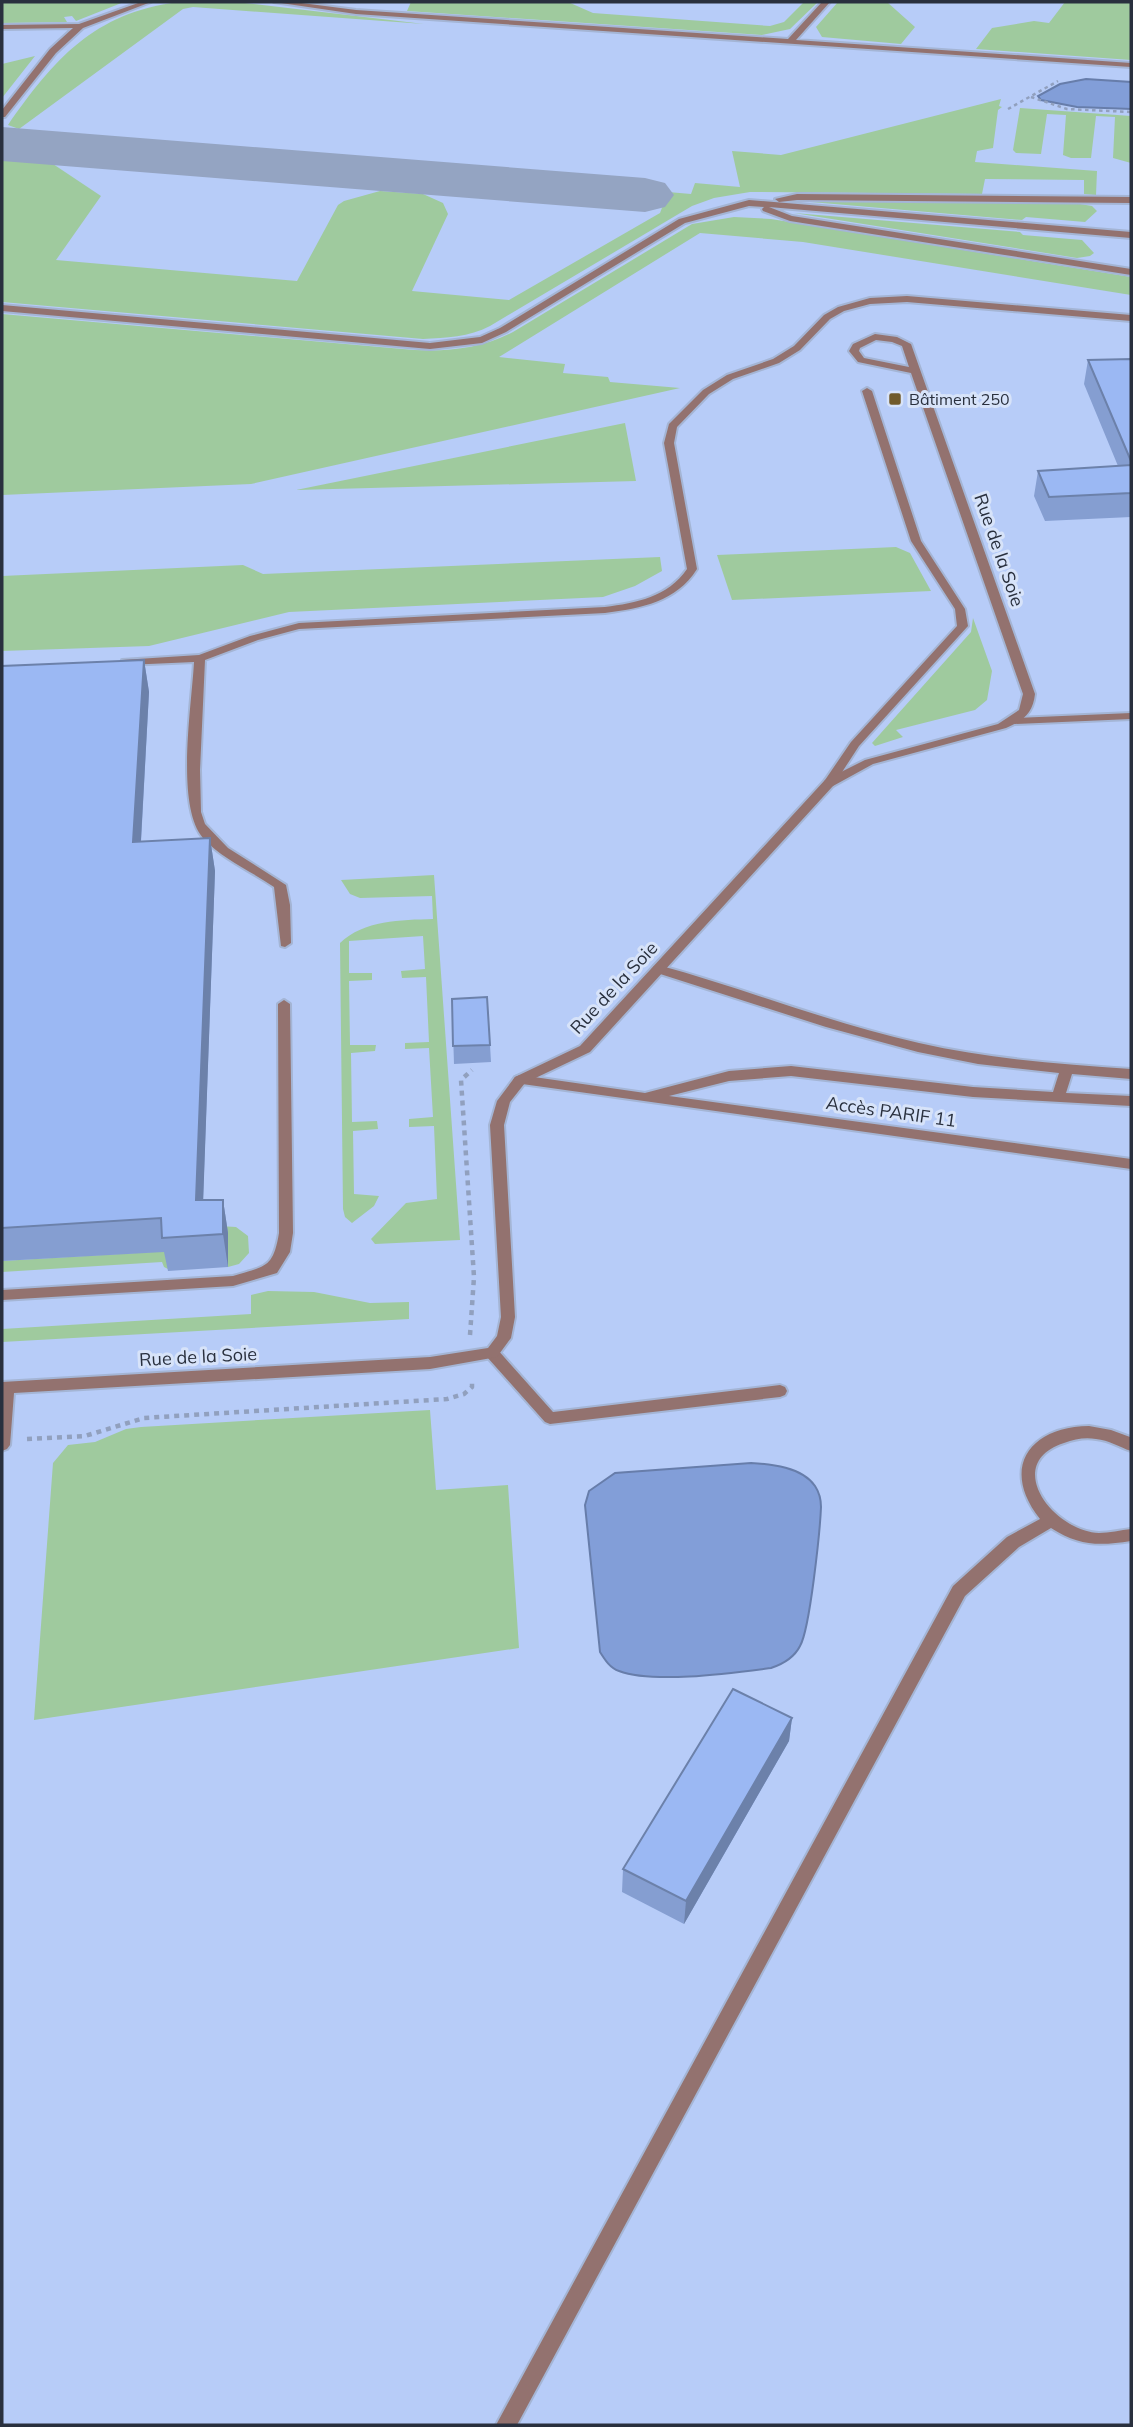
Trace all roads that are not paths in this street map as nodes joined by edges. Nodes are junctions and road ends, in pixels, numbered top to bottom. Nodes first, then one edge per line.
1 (147, 2) edge
2 (278, 2) edge
3 (827, 2) edge
4 (80, 26) junction
5 (2, 27) edge
6 (790, 42) junction
7 (1131, 65) edge
8 (2, 115) edge
9 (1131, 200) edge
10 (749, 203) junction
11 (1131, 235) edge
12 (1131, 272) edge
13 (2, 308) edge
14 (1131, 318) edge
15 (915, 371) junction
16 (867, 391) dead end
17 (200, 658) junction
18 (107, 663) edge
19 (1131, 716) edge
20 (1015, 721) junction
21 (829, 783) junction
22 (285, 943) dead end
23 (659, 969) junction
24 (284, 1004) dead end
25 (1067, 1070) junction
26 (1131, 1074) edge
27 (520, 1080) junction
28 (1058, 1096) junction
29 (645, 1097) junction
30 (1131, 1101) edge
31 (1131, 1164) edge
32 (2, 1295) edge
33 (492, 1353) junction
34 (4, 1387) edge
35 (780, 1391) dead end
36 (2, 1445) edge
37 (1131, 1445) edge
38 (1049, 1521) junction
39 (1131, 1535) edge
40 (506, 2425) edge

1 - 4 street
2 - 6 street
3 - 6 street
4 - 5 street
4 - 8 street
6 - 7 street
9 - 10 street
10 - 11 street
10 - 12 street
10 - 13 street
14 - 17 street
15 - 15 street, Rue de la Soie
15 - 20 street, Rue de la Soie
16 - 21 street
17 - 18 street
17 - 22 street
19 - 20 street
20 - 21 street, Rue de la Soie
21 - 23 street, Rue de la Soie
23 - 25 street
23 - 27 street, Rue de la Soie
24 - 32 street
25 - 26 street
25 - 28 street
27 - 29 street, Accès PARIF 11
27 - 33 street
28 - 29 street, Accès PARIF 11
28 - 30 street, Accès PARIF 11
29 - 31 street, Accès PARIF 11
33 - 34 street, Rue de la Soie
33 - 35 street
34 - 36 street
37 - 38 street
38 - 39 street
38 - 40 street

